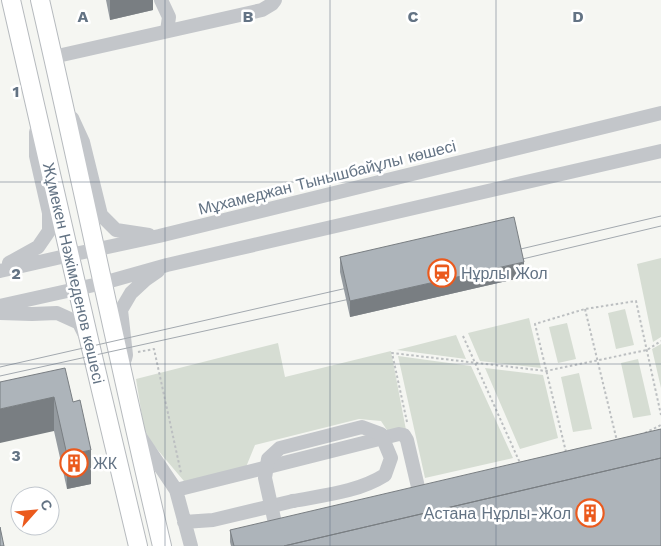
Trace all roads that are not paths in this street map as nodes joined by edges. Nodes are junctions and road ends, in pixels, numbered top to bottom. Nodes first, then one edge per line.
1 (11, 0) edge
2 (40, 0) edge
3 (161, 0) edge
4 (276, 0) edge
5 (167, 31) junction
6 (53, 57) junction
7 (63, 99) junction
8 (36, 106) junction
9 (661, 113) edge
10 (661, 151) edge
11 (159, 236) junction
12 (96, 249) junction
13 (70, 255) junction
14 (167, 265) junction
15 (0, 269) edge
16 (103, 282) junction
17 (77, 288) junction
18 (0, 306) edge
19 (0, 313) edge
20 (90, 344) junction
21 (124, 364) junction
22 (134, 428) junction
23 (418, 487) edge
24 (180, 489) junction
25 (184, 522) junction
26 (138, 546) edge
27 (162, 546) edge
28 (191, 546) edge
29 (283, 546) edge

1 - 8 main road, Жұмекен Нәжімеденов көшесі
2 - 6 main road, Жұмекен Нәжімеденов көшесі
3 - 5 street
4 - 5 street
5 - 6 street
6 - 7 main road, Жұмекен Нәжімеденов көшесі
7 - 11 street
7 - 12 main road, Жұмекен Нәжімеденов көшесі
8 - 13 main road, Жұмекен Нәжімеденов көшесі
8 - 15 street
9 - 11 street, Мұхамеджан Тынышбайұлы көшесі
10 - 14 street
11 - 12 street, Мұхамеджан Тынышбайұлы көшесі
12 - 13 street, Мұхамеджан Тынышбайұлы көшесі
12 - 16 main road, Жұмекен Нәжімеденов көшесі
13 - 15 street, Мұхамеджан Тынышбайұлы көшесі
13 - 17 main road, Жұмекен Нәжімеденов көшесі
14 - 16 street
14 - 21 street
16 - 17 street
16 - 21 main road, Жұмекен Нәжімеденов көшесі
17 - 18 street
17 - 20 main road, Жұмекен Нәжімеденов көшесі
19 - 20 street
20 - 26 main road, Жұмекен Нәжімеденов көшесі
21 - 22 main road, Жұмекен Нәжімеденов көшесі
22 - 24 street
22 - 27 main road, Жұмекен Нәжімеденов көшесі
23 - 24 street
24 - 25 street
25 - 28 street
25 - 29 street, bridge

